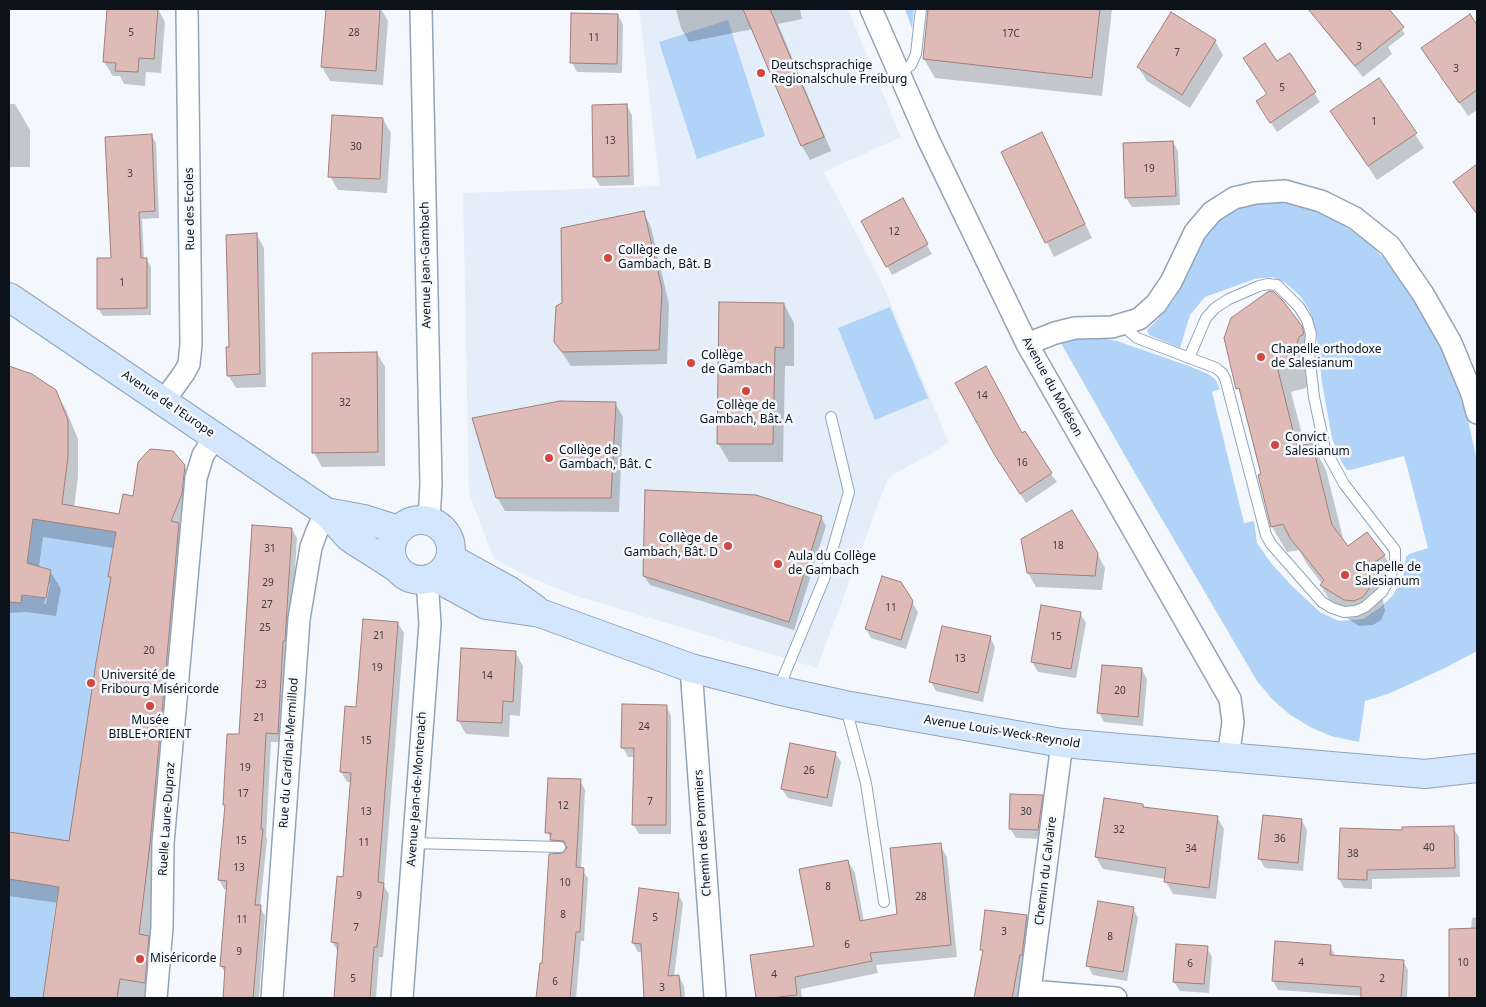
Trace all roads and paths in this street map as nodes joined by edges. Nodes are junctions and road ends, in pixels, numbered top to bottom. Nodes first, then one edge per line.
1 (187, 9) edge
2 (421, 9) edge
3 (871, 9) edge
4 (921, 9) edge
5 (900, 74) junction
6 (9, 297) edge
7 (1126, 323) junction
8 (1027, 344) junction
9 (1190, 358) junction
10 (164, 401) junction
11 (1477, 413) edge
12 (831, 418) dead end
13 (216, 436) junction
14 (326, 512) junction
15 (429, 521) junction
16 (399, 530) junction
17 (398, 568) junction
18 (437, 571) junction
19 (691, 668) junction
20 (777, 690) junction
21 (845, 705) junction
22 (1062, 743) junction
23 (1228, 758) junction
24 (1477, 768) edge
25 (413, 843) junction
26 (560, 847) dead end
27 (884, 902) dead end
28 (1030, 995) edge
29 (156, 998) edge
30 (272, 998) edge
31 (402, 998) edge
32 (715, 998) edge
33 (1116, 998) edge

1 - 10 street, Rue des Ecoles
2 - 15 street, Avenue Jean-Gambach
3 - 5 street, Avenue du Moléson
4 - 5 lane
5 - 8 street, Avenue du Moléson
6 - 10 main road, Avenue de l'Europe
7 - 8 street
7 - 9 lane
7 - 11 street
8 - 23 street, Avenue du Moléson
9 - 9 lane
10 - 13 main road, Avenue de l'Europe
12 - 20 lane
13 - 14 main road, Avenue de l'Europe
13 - 29 street, Ruelle Laure-Dupraz
14 - 16 main road, Avenue de l'Europe
14 - 17 main road, Avenue de l'Europe
14 - 30 street, Rue du Cardinal-Mermillod
15 - 16 main road
15 - 18 main road
16 - 17 main road
17 - 18 main road
18 - 19 main road, Avenue Louis-Weck-Reynold
18 - 25 street, Avenue Jean-de-Montenach
19 - 20 main road, Avenue Louis-Weck-Reynold
19 - 32 street, Chemin des Pommiers
20 - 21 main road, Avenue Louis-Weck-Reynold
21 - 22 main road, Avenue Louis-Weck-Reynold
21 - 27 lane
22 - 23 main road, Avenue Louis-Weck-Reynold
22 - 28 street, Chemin du Calvaire
23 - 24 main road, Avenue Louis-Weck-Reynold
25 - 26 lane
25 - 31 street, Avenue Jean-de-Montenach
28 - 33 street

